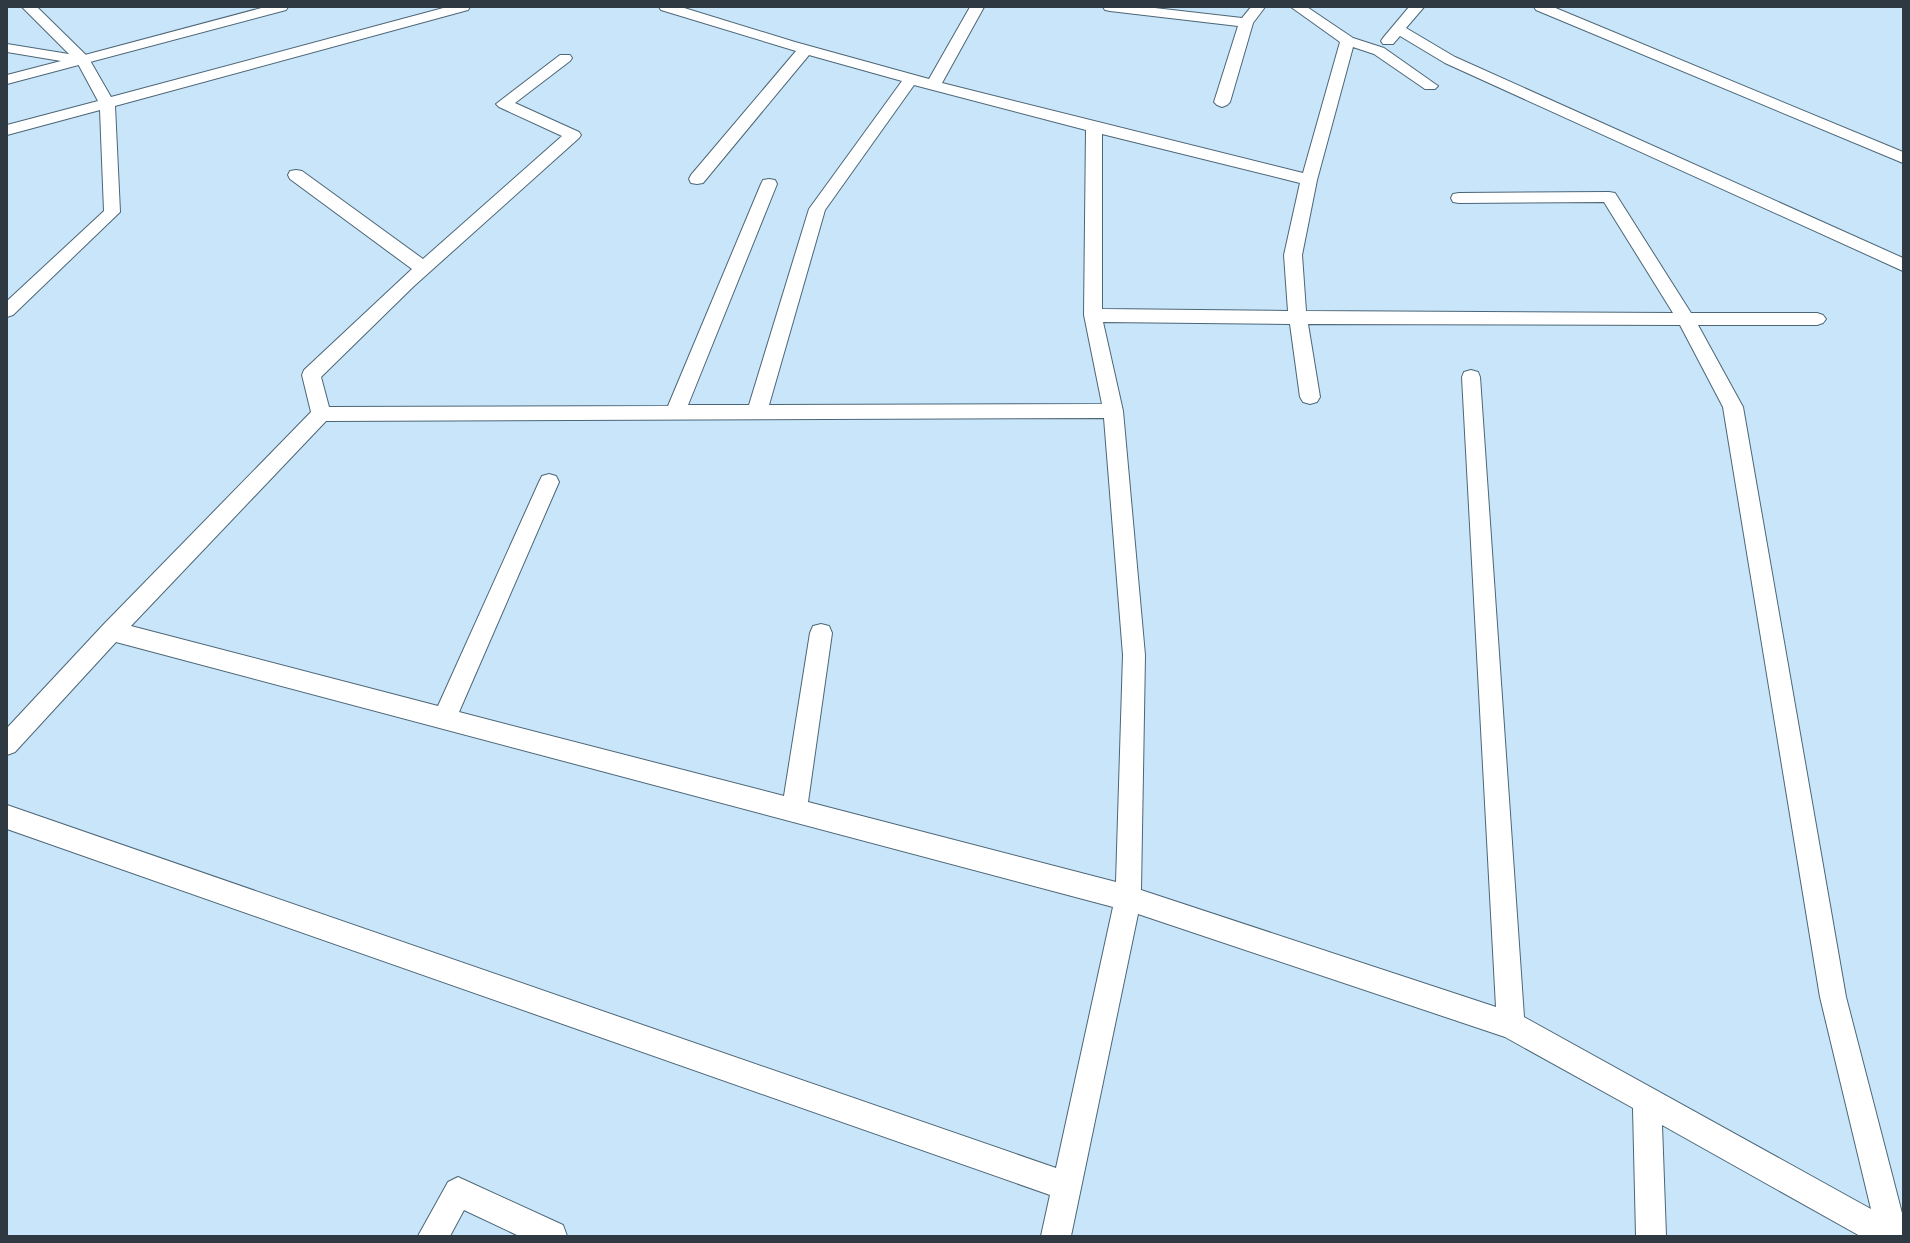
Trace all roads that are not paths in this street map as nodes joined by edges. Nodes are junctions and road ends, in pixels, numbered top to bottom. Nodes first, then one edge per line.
1 (29, 7) edge
2 (281, 7) edge
3 (463, 7) edge
4 (666, 7) edge
5 (977, 7) edge
6 (1110, 7) edge
7 (1258, 7) edge
8 (1298, 7) edge
9 (1417, 7) edge
10 (1541, 7) edge
11 (1155, 9) edge
12 (1246, 23) junction
13 (1397, 29) junction
14 (1348, 41) junction
15 (7, 48) edge
16 (805, 50) junction
17 (1378, 51) junction
18 (565, 58) dead end
19 (83, 60) junction
20 (7, 80) edge
21 (911, 80) junction
22 (933, 86) junction
23 (1430, 86) dead end
24 (1222, 102) dead end
25 (107, 103) junction
26 (1094, 128) junction
27 (7, 130) edge
28 (1903, 158) edge
29 (296, 174) dead end
30 (697, 179) dead end
31 (1309, 180) junction
32 (769, 184) dead end
33 (1459, 198) dead end
34 (1903, 265) edge
35 (423, 268) junction
36 (7, 311) edge
37 (1093, 315) junction
38 (1298, 318) junction
39 (1686, 319) junction
40 (1817, 319) dead end
41 (1471, 377) dead end
42 (1310, 397) dead end
43 (1113, 411) junction
44 (757, 412) junction
45 (675, 413) junction
46 (321, 414) junction
47 (549, 482) dead end
48 (112, 631) junction
49 (821, 632) dead end
50 (444, 719) junction
51 (7, 744) edge
52 (794, 810) junction
53 (7, 817) edge
54 (1128, 898) junction
55 (1512, 1025) junction
56 (1647, 1100) junction
57 (1066, 1186) junction
58 (432, 1236) edge
59 (552, 1236) edge
60 (1056, 1236) edge
61 (1651, 1236) edge
62 (1891, 1236) edge

1 - 19 street
2 - 19 street
3 - 25 street
4 - 16 street
5 - 22 street
6 - 11 street
7 - 12 street
8 - 14 street
9 - 13 street
10 - 28 street
11 - 12 street
12 - 24 street
13 - 17 street
13 - 34 street
14 - 17 street
14 - 31 street
15 - 19 street
16 - 21 street
16 - 30 street
17 - 23 street
18 - 35 street
19 - 20 street
19 - 25 street
21 - 22 street
21 - 44 street
22 - 26 street
25 - 27 street
25 - 36 street
26 - 31 street
26 - 37 street
29 - 35 street
31 - 38 street
32 - 45 street
33 - 39 street
35 - 46 street
37 - 38 street
37 - 43 street
38 - 39 street
38 - 42 street
39 - 40 street
39 - 62 street
41 - 55 street
43 - 44 street
43 - 54 street
44 - 45 street
45 - 46 street
46 - 48 street
47 - 50 street
48 - 50 street
48 - 51 street
49 - 52 street
50 - 52 street
52 - 54 street
53 - 57 street
54 - 55 street
54 - 57 street
55 - 56 street
56 - 61 street
56 - 62 street
57 - 60 street
58 - 59 street

